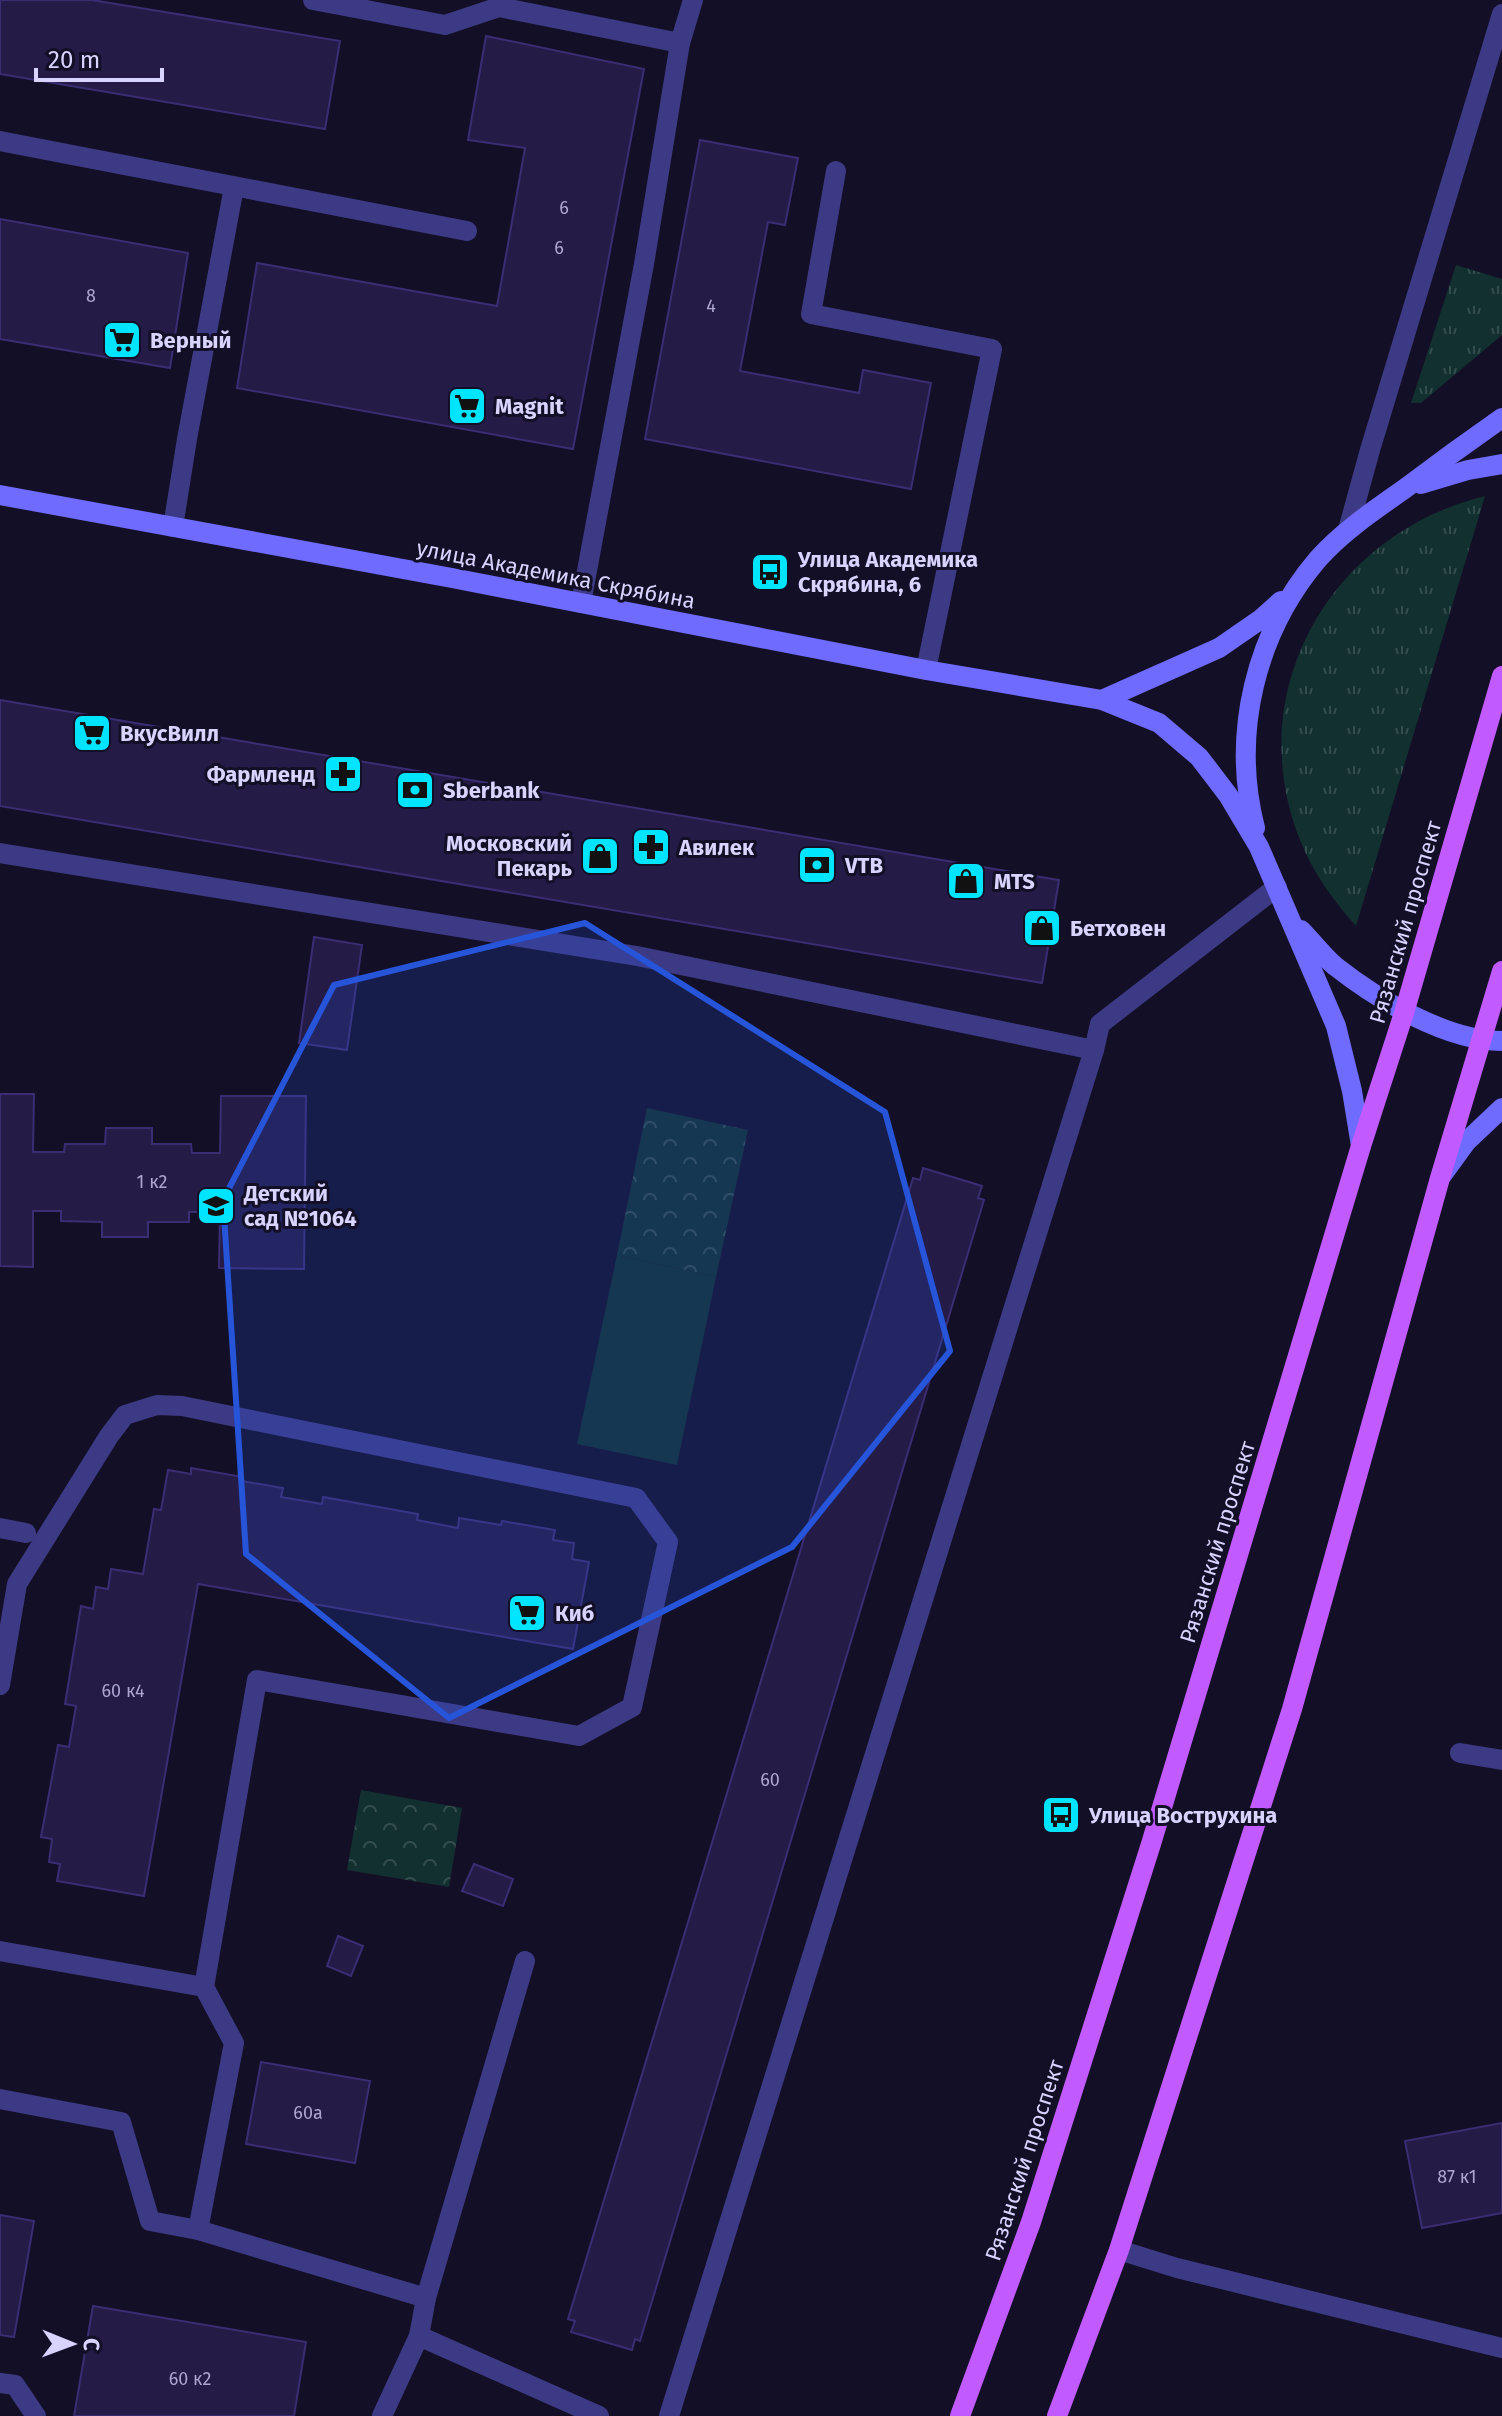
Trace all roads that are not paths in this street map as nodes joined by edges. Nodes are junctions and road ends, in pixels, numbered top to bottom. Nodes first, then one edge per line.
1 (313, 0) edge
2 (693, 0) edge
3 (1502, 14) edge
4 (680, 43) junction
5 (0, 141) edge
6 (836, 171) dead end
7 (234, 187) junction
8 (467, 231) dead end
9 (1502, 418) edge
10 (1502, 464) edge
11 (1402, 490) junction
12 (0, 495) edge
13 (173, 527) junction
14 (1348, 530) junction
15 (1296, 587) junction
16 (581, 603) junction
17 (926, 670) junction
18 (1502, 676) edge
19 (1102, 700) junction
20 (1259, 847) junction
21 (0, 853) edge
22 (1277, 887) junction
23 (1291, 918) junction
24 (1502, 971) edge
25 (1404, 1013) junction
26 (1480, 1041) junction
27 (1502, 1041) edge
28 (1094, 1050) junction
29 (1502, 1108) edge
30 (1361, 1146) junction
31 (1440, 1178) junction
32 (0, 1528) edge
33 (26, 1533) dead end
34 (0, 1685) edge
35 (1460, 1753) dead end
36 (1502, 1760) edge
37 (0, 1951) edge
38 (525, 1961) dead end
39 (204, 1987) junction
40 (0, 2099) edge
41 (198, 2230) junction
42 (1119, 2250) junction
43 (426, 2298) junction
44 (419, 2336) junction
45 (1502, 2348) edge
46 (0, 2383) edge
47 (593, 2415) edge
48 (36, 2416) edge
49 (382, 2416) edge
50 (669, 2416) edge
51 (960, 2416) edge
52 (1057, 2416) edge

1 - 4 lane
2 - 4 lane
3 - 14 lane
4 - 16 lane
5 - 7 lane
6 - 17 lane
7 - 8 lane
7 - 13 lane
9 - 11 main road
10 - 11 main road
11 - 14 main road
12 - 13 main road, улица Академика Скрябина
13 - 16 main road, улица Академика Скрябина
14 - 15 main road
15 - 19 main road
15 - 20 main road
16 - 17 main road, улица Академика Скрябина
17 - 19 main road, улица Академика Скрябина
18 - 25 main road, Рязанский проспект
19 - 20 main road, улица Академика Скрябина
20 - 22 main road
21 - 28 lane
22 - 23 main road
22 - 28 lane
23 - 25 main road
23 - 30 main road
24 - 26 main road
25 - 26 main road
25 - 30 main road, Рязанский проспект
26 - 27 main road
26 - 31 main road
28 - 50 lane
29 - 31 main road
30 - 51 main road, Рязанский проспект
31 - 42 main road
32 - 33 lane
34 - 39 lane
35 - 36 lane
37 - 39 lane
38 - 43 lane
39 - 41 lane
40 - 41 lane
41 - 43 lane
42 - 45 lane
42 - 52 main road
43 - 44 lane
44 - 47 lane
44 - 49 lane
46 - 48 lane

